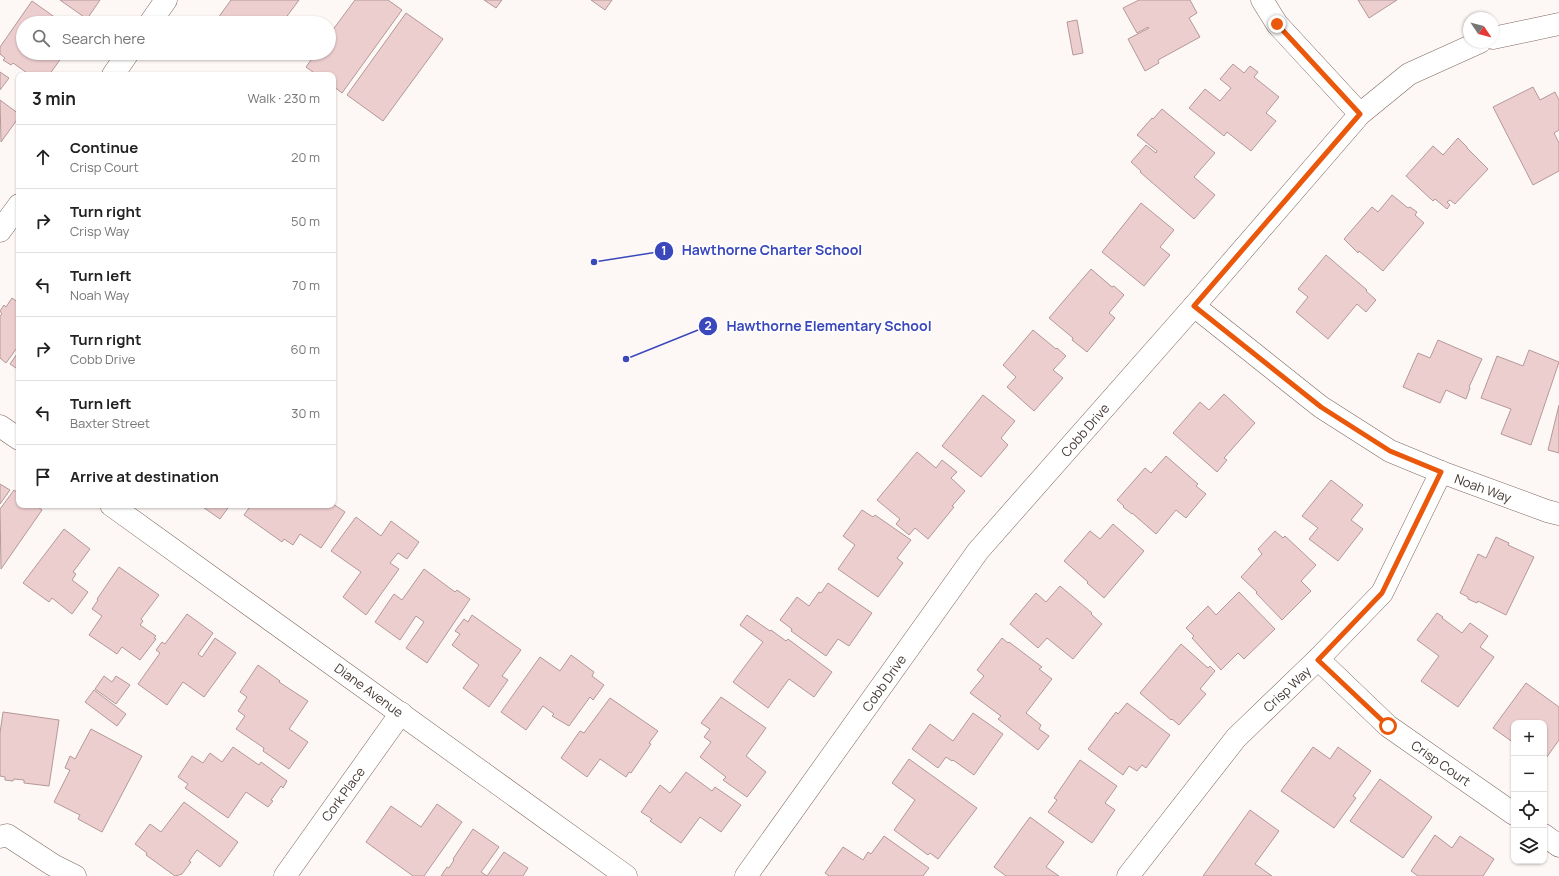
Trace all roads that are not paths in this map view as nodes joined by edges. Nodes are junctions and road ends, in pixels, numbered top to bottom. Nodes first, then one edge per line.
1 (166, 0) edge
2 (1262, 0) edge
3 (155, 16) edge
4 (1559, 24) edge
5 (1499, 37) edge
6 (1467, 48) edge
7 (123, 60) edge
8 (114, 72) edge
9 (1360, 114) junction
10 (16, 209) edge
11 (0, 231) edge
12 (1194, 306) junction
13 (0, 426) edge
14 (16, 437) edge
15 (1441, 472) junction
16 (115, 508) edge
17 (1559, 514) edge
18 (1318, 660) junction
19 (401, 713) junction
20 (1511, 812) edge
21 (0, 837) edge
22 (1547, 837) edge
23 (1559, 846) edge
24 (74, 876) edge
25 (285, 876) edge
26 (626, 876) edge
27 (746, 876) edge
28 (1128, 876) edge

1 - 3 street
2 - 9 street
4 - 5 street
6 - 9 street, Cobb Drive
7 - 8 street
9 - 12 street, Cobb Drive
10 - 11 street
12 - 15 street, Noah Way
12 - 27 street, Cobb Drive
13 - 14 street
15 - 17 street, Noah Way
15 - 18 street, Crisp Way
16 - 19 street, Diane Avenue
18 - 20 street, Crisp Court
18 - 28 street, Crisp Way
19 - 25 street, Cork Place
19 - 26 street, Diane Avenue
21 - 24 street
22 - 23 street

